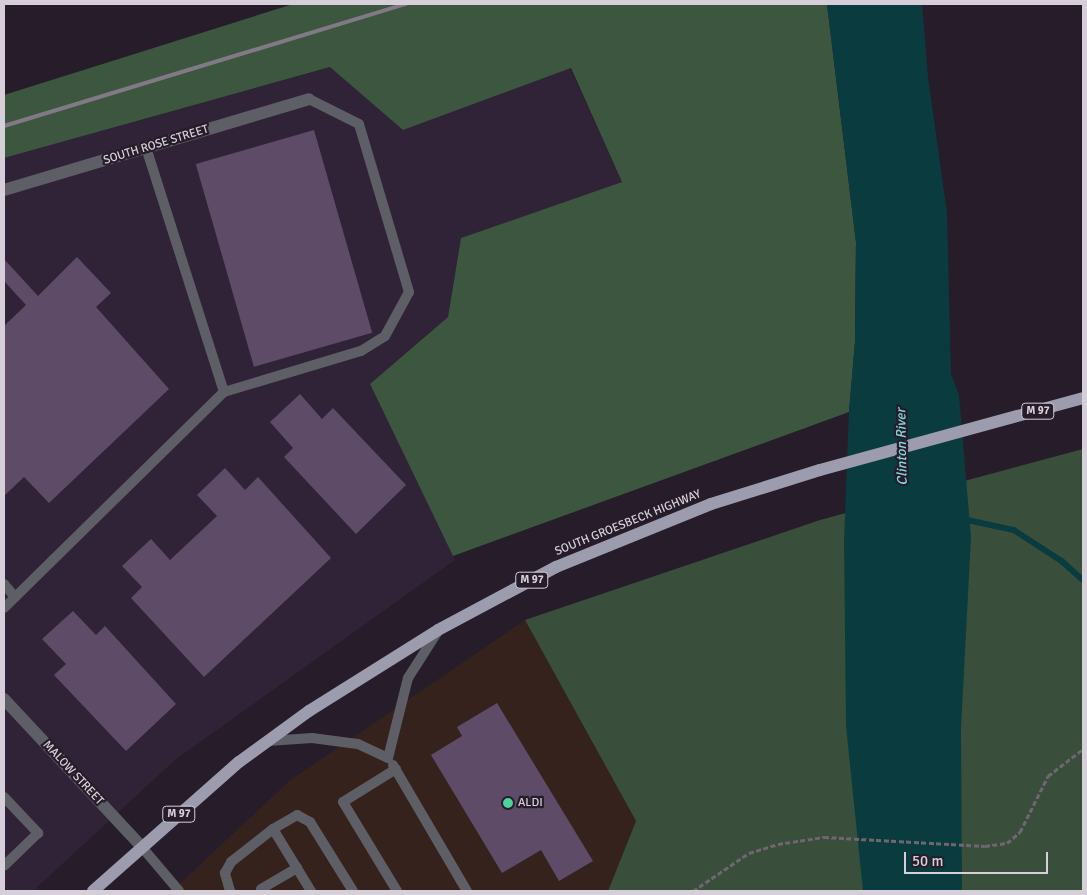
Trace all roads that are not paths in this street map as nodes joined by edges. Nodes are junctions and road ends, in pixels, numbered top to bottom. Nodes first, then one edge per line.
1 (309, 99) joint
2 (146, 148) junction
3 (4, 190) edge
4 (224, 392) junction
5 (1083, 398) edge
6 (4, 584) edge
7 (15, 597) junction
8 (4, 608) edge
9 (438, 630) junction
10 (4, 700) edge
11 (268, 741) junction
12 (388, 758) junction
13 (396, 769) junction
14 (4, 797) edge
15 (273, 829) junction
16 (141, 846) junction
17 (4, 866) edge
18 (297, 868) junction
19 (261, 889) dead end
20 (93, 891) edge
21 (179, 891) edge
22 (230, 891) edge
23 (311, 891) edge
24 (353, 891) edge
25 (397, 891) edge
26 (467, 891) edge

1 - 2 street, SOUTH ROSE STREET
1 - 4 lane
2 - 3 street, SOUTH ROSE STREET
2 - 4 lane
4 - 7 lane
5 - 9 main road, SOUTH GROESBECK HIGHWAY / M 97
6 - 7 lane
7 - 8 lane
9 - 11 main road, SOUTH GROESBECK HIGHWAY / M 97
9 - 12 lane
10 - 16 street, MALOW STREET
11 - 12 lane
11 - 16 main road, SOUTH GROESBECK HIGHWAY / M 97
12 - 13 lane
13 - 25 lane
13 - 26 lane
14 - 17 lane
15 - 18 lane
15 - 22 lane
15 - 24 lane
16 - 20 main road, SOUTH GROESBECK HIGHWAY / M 97
16 - 21 lane
18 - 19 lane
18 - 23 lane

